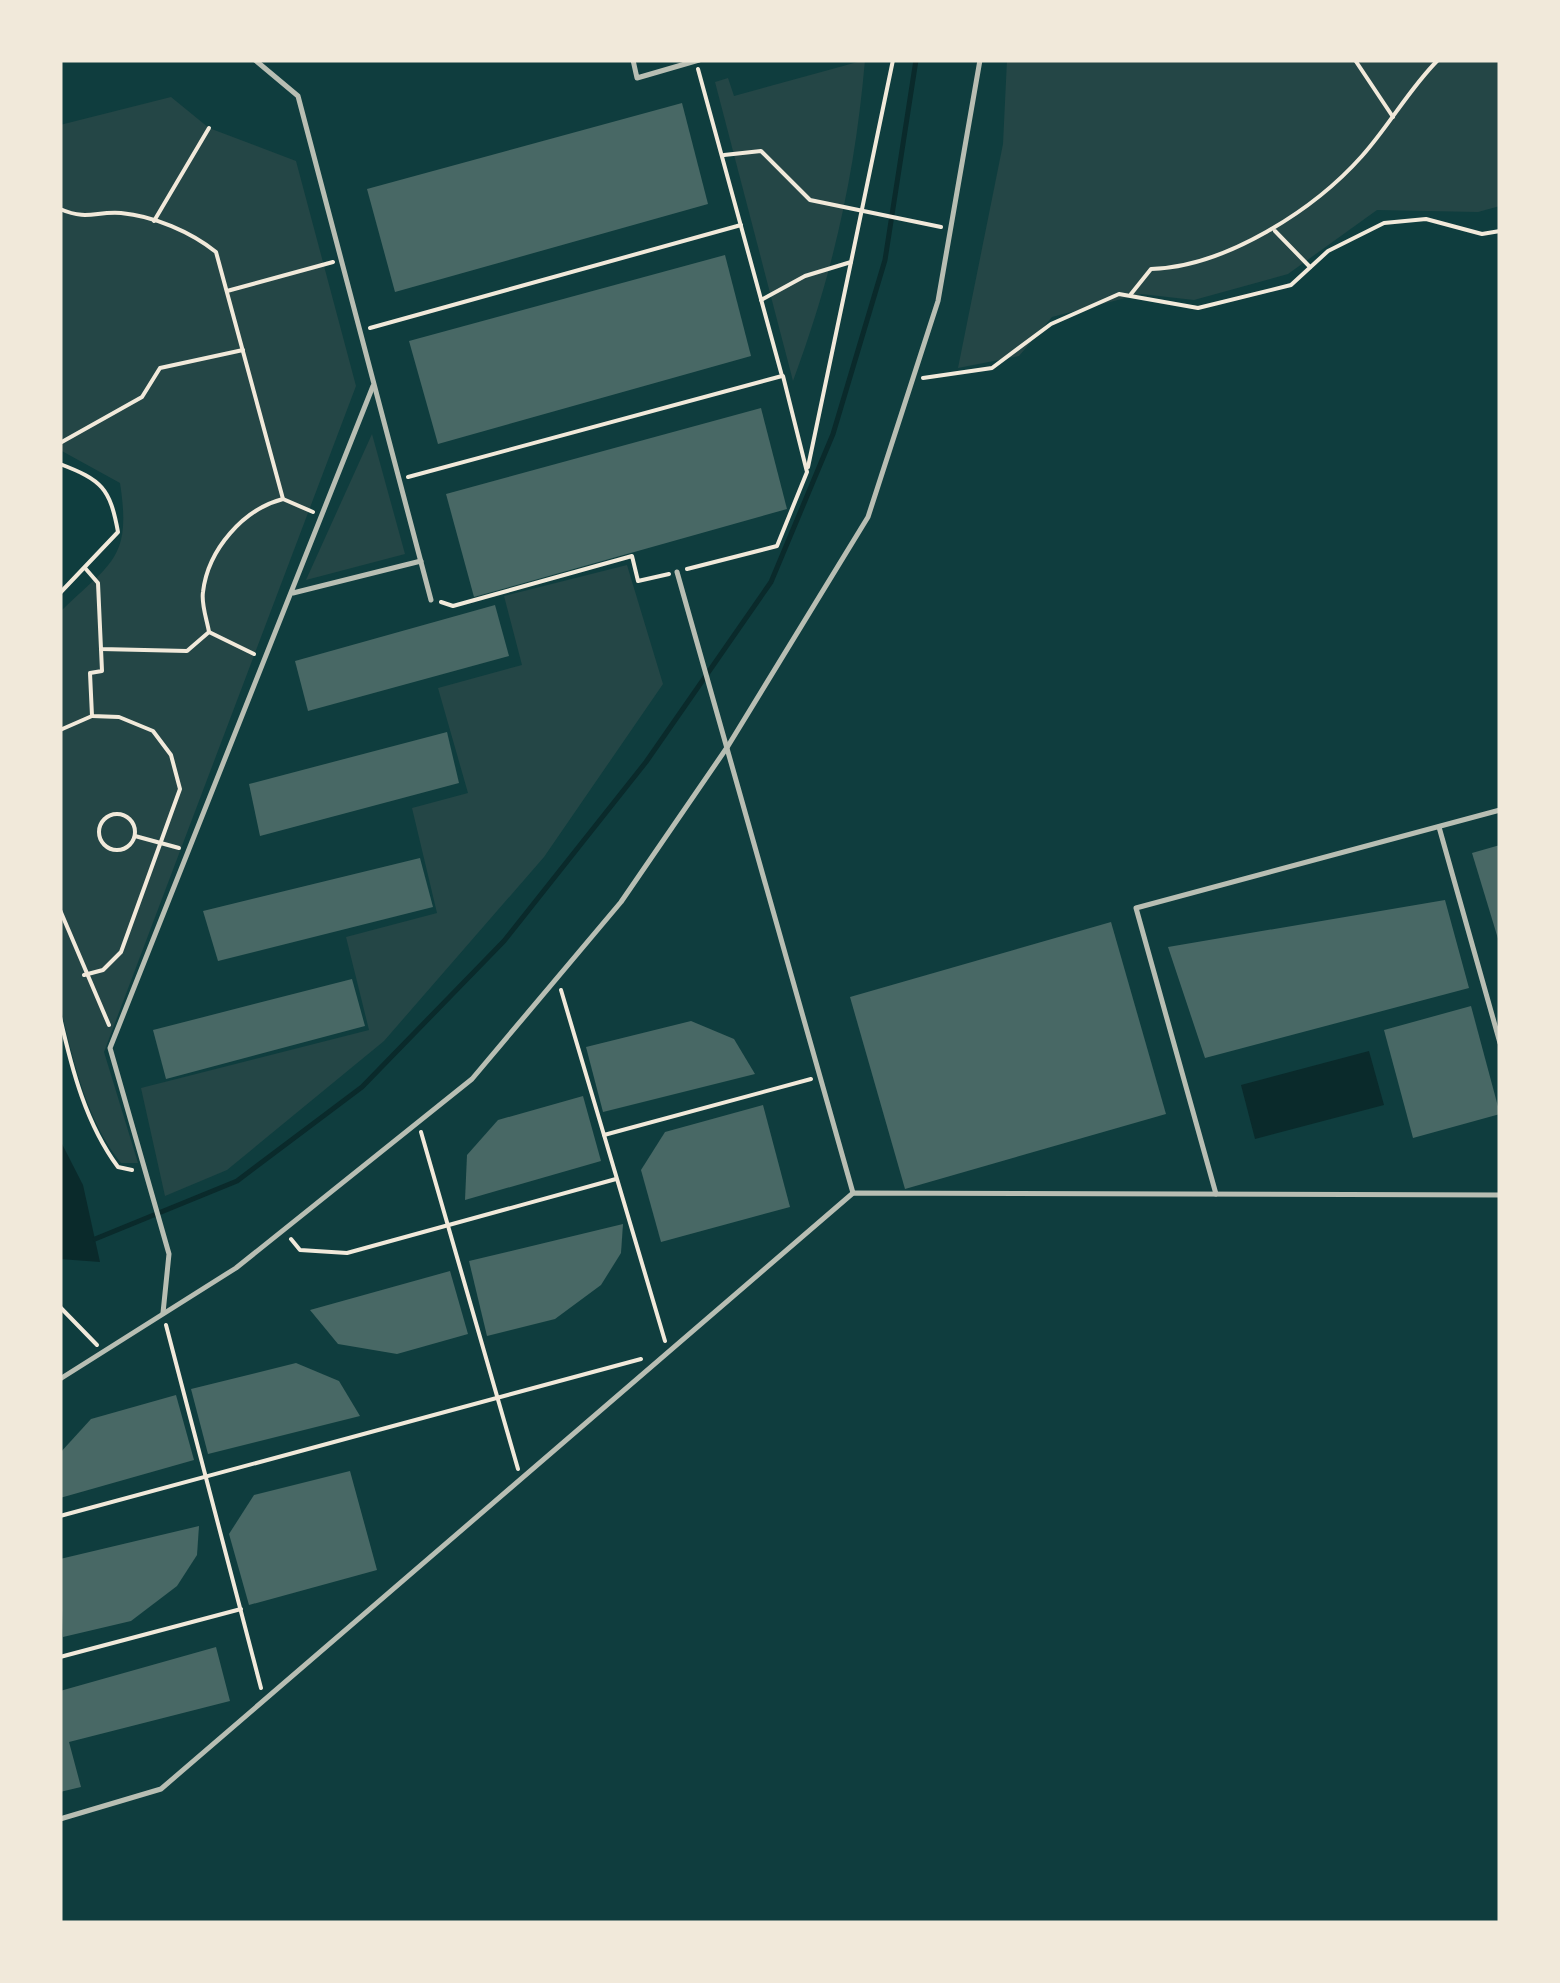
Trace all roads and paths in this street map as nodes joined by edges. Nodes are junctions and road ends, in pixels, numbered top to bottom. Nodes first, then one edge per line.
1 (255, 60) edge
2 (633, 60) edge
3 (697, 60) edge
4 (893, 60) edge
5 (980, 60) edge
6 (1355, 60) edge
7 (1438, 60) edge
8 (1392, 116) junction
9 (209, 128) dead end
10 (722, 155) junction
11 (60, 208) edge
12 (864, 212) junction
13 (154, 221) junction
14 (741, 225) junction
15 (951, 229) junction
16 (1275, 231) junction
17 (1500, 231) edge
18 (341, 260) junction
19 (851, 262) junction
20 (1310, 268) junction
21 (226, 291) junction
22 (1130, 296) junction
23 (762, 300) junction
24 (359, 331) junction
25 (242, 350) junction
26 (782, 376) junction
27 (912, 380) junction
28 (374, 386) junction
29 (60, 443) edge
30 (60, 464) edge
31 (807, 472) junction
32 (399, 480) junction
33 (284, 499) junction
34 (322, 516) junction
35 (421, 562) junction
36 (85, 568) junction
37 (677, 572) junction
38 (60, 593) edge
39 (291, 594) junction
40 (431, 600) joint
41 (209, 632) junction
42 (100, 648) junction
43 (265, 659) junction
44 (92, 716) junction
45 (60, 730) edge
46 (728, 746) junction
47 (1500, 810) edge
48 (1439, 827) junction
49 (136, 836) junction
50 (161, 843) junction
51 (188, 851) junction
52 (60, 910) edge
53 (84, 975) junction
54 (558, 977) junction
55 (60, 1017) edge
56 (114, 1037) junction
57 (1500, 1043) edge
58 (821, 1076) junction
59 (418, 1122) junction
60 (604, 1135) junction
61 (146, 1174) junction
62 (616, 1178) junction
63 (853, 1192) junction
64 (1216, 1194) junction
65 (1500, 1195) edge
66 (450, 1225) junction
67 (284, 1230) junction
68 (60, 1307) edge
69 (163, 1315) junction
70 (104, 1352) junction
71 (668, 1352) junction
72 (60, 1379) edge
73 (497, 1397) junction
74 (206, 1476) junction
75 (521, 1478) junction
76 (60, 1516) edge
77 (241, 1609) junction
78 (60, 1657) edge
79 (264, 1700) junction
80 (60, 1819) edge

1 - 18 lane
2 - 3 lane
3 - 10 path
4 - 12 path
5 - 15 lane
6 - 8 path
7 - 8 path
8 - 16 path
9 - 13 path
10 - 12 path
10 - 14 path
11 - 13 path
12 - 15 path
12 - 19 path
13 - 21 path
14 - 23 path
14 - 24 path
15 - 27 lane
16 - 20 path
16 - 22 path
17 - 20 path
18 - 21 path
18 - 24 lane
19 - 23 path
19 - 31 path
20 - 22 path
21 - 25 path
22 - 27 path
23 - 26 path
24 - 28 lane
25 - 29 path
25 - 33 path
26 - 31 path
26 - 32 path
27 - 46 lane
28 - 32 lane
28 - 34 lane
30 - 36 path
31 - 37 path
32 - 35 lane
33 - 34 path
33 - 41 path
34 - 39 lane
35 - 39 lane
35 - 40 lane
36 - 38 path
36 - 42 path
37 - 40 path
37 - 46 lane
39 - 43 lane
41 - 42 path
41 - 43 path
42 - 44 path
43 - 51 lane
44 - 45 path
44 - 50 path
46 - 54 lane
46 - 58 lane
47 - 48 lane
48 - 57 lane
48 - 64 lane
49 - 49 path
49 - 50 path
50 - 51 path
50 - 53 path
51 - 56 lane
52 - 53 path
53 - 56 path
54 - 59 lane
54 - 60 path
55 - 61 path
56 - 61 lane
58 - 60 path
58 - 63 lane
59 - 66 path
59 - 67 lane
60 - 62 path
61 - 69 lane
62 - 66 path
62 - 71 path
63 - 64 lane
63 - 71 lane
64 - 65 lane
66 - 67 path
66 - 73 path
67 - 69 lane
68 - 70 path
69 - 70 lane
69 - 74 path
70 - 72 lane
71 - 73 path
71 - 75 lane
73 - 74 path
73 - 75 path
74 - 76 path
74 - 77 path
75 - 79 lane
77 - 78 path
77 - 79 path
79 - 80 lane

